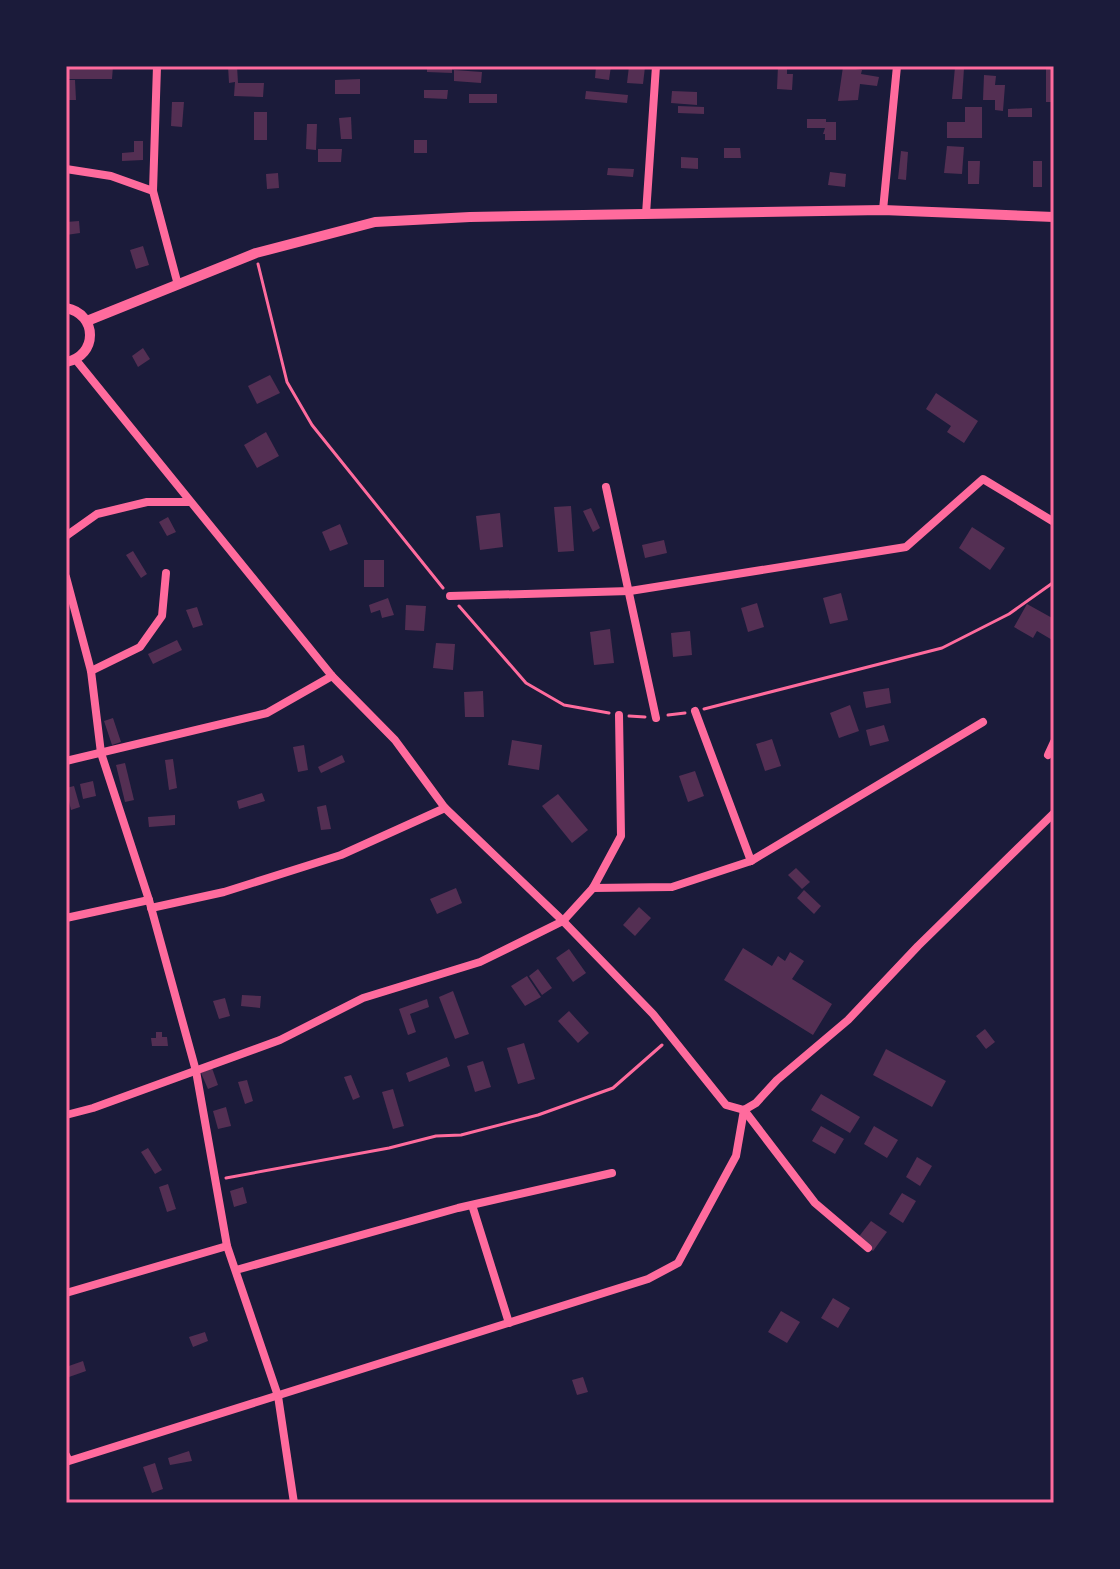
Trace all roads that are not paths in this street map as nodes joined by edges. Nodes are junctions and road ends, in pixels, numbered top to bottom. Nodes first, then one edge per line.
1 (157, 66) edge
2 (656, 66) edge
3 (897, 66) edge
4 (66, 169) edge
5 (153, 191) junction
6 (883, 210) junction
7 (646, 214) junction
8 (1054, 217) edge
9 (178, 285) junction
10 (66, 308) edge
11 (87, 321) junction
12 (71, 361) edge
13 (606, 487) dead end
14 (189, 502) junction
15 (1054, 522) edge
16 (66, 536) edge
17 (166, 573) dead end
18 (66, 577) edge
19 (630, 591) junction
20 (450, 596) dead end
21 (91, 671) junction
22 (332, 676) junction
23 (695, 711) dead end
24 (619, 715) dead end
25 (656, 718) dead end
26 (983, 722) dead end
27 (1054, 742) edge
28 (101, 753) junction
29 (1048, 755) dead end
30 (66, 761) edge
31 (445, 808) junction
32 (1054, 813) edge
33 (751, 861) junction
34 (593, 888) junction
35 (150, 904) junction
36 (66, 918) edge
37 (563, 921) junction
38 (196, 1071) junction
39 (744, 1110) junction
40 (66, 1115) edge
41 (612, 1173) dead end
42 (472, 1205) junction
43 (227, 1246) junction
44 (868, 1248) dead end
45 (236, 1270) junction
46 (66, 1293) edge
47 (509, 1323) junction
48 (278, 1396) junction
49 (66, 1455) edge
50 (294, 1503) edge

1 - 5 street
2 - 7 street
3 - 6 street
4 - 5 street
5 - 9 street
6 - 7 street
6 - 8 street
7 - 9 street
9 - 11 street
10 - 11 street
11 - 12 street
12 - 14 street
13 - 19 street
14 - 16 street
14 - 22 street
15 - 19 street
17 - 21 street
18 - 21 street
19 - 20 street
19 - 25 street
21 - 28 street
22 - 28 street
22 - 31 street
23 - 33 street
24 - 34 street
26 - 33 street
27 - 29 street
28 - 30 street
28 - 35 street
31 - 35 street
31 - 37 street
32 - 39 street
33 - 34 street
34 - 37 street
35 - 36 street
35 - 38 street
37 - 38 street
37 - 39 street
38 - 40 street
38 - 43 street
39 - 44 street
39 - 47 street
41 - 42 street
42 - 45 street
42 - 47 street
43 - 45 street
43 - 46 street
45 - 48 street
47 - 48 street
48 - 49 street
48 - 50 street

